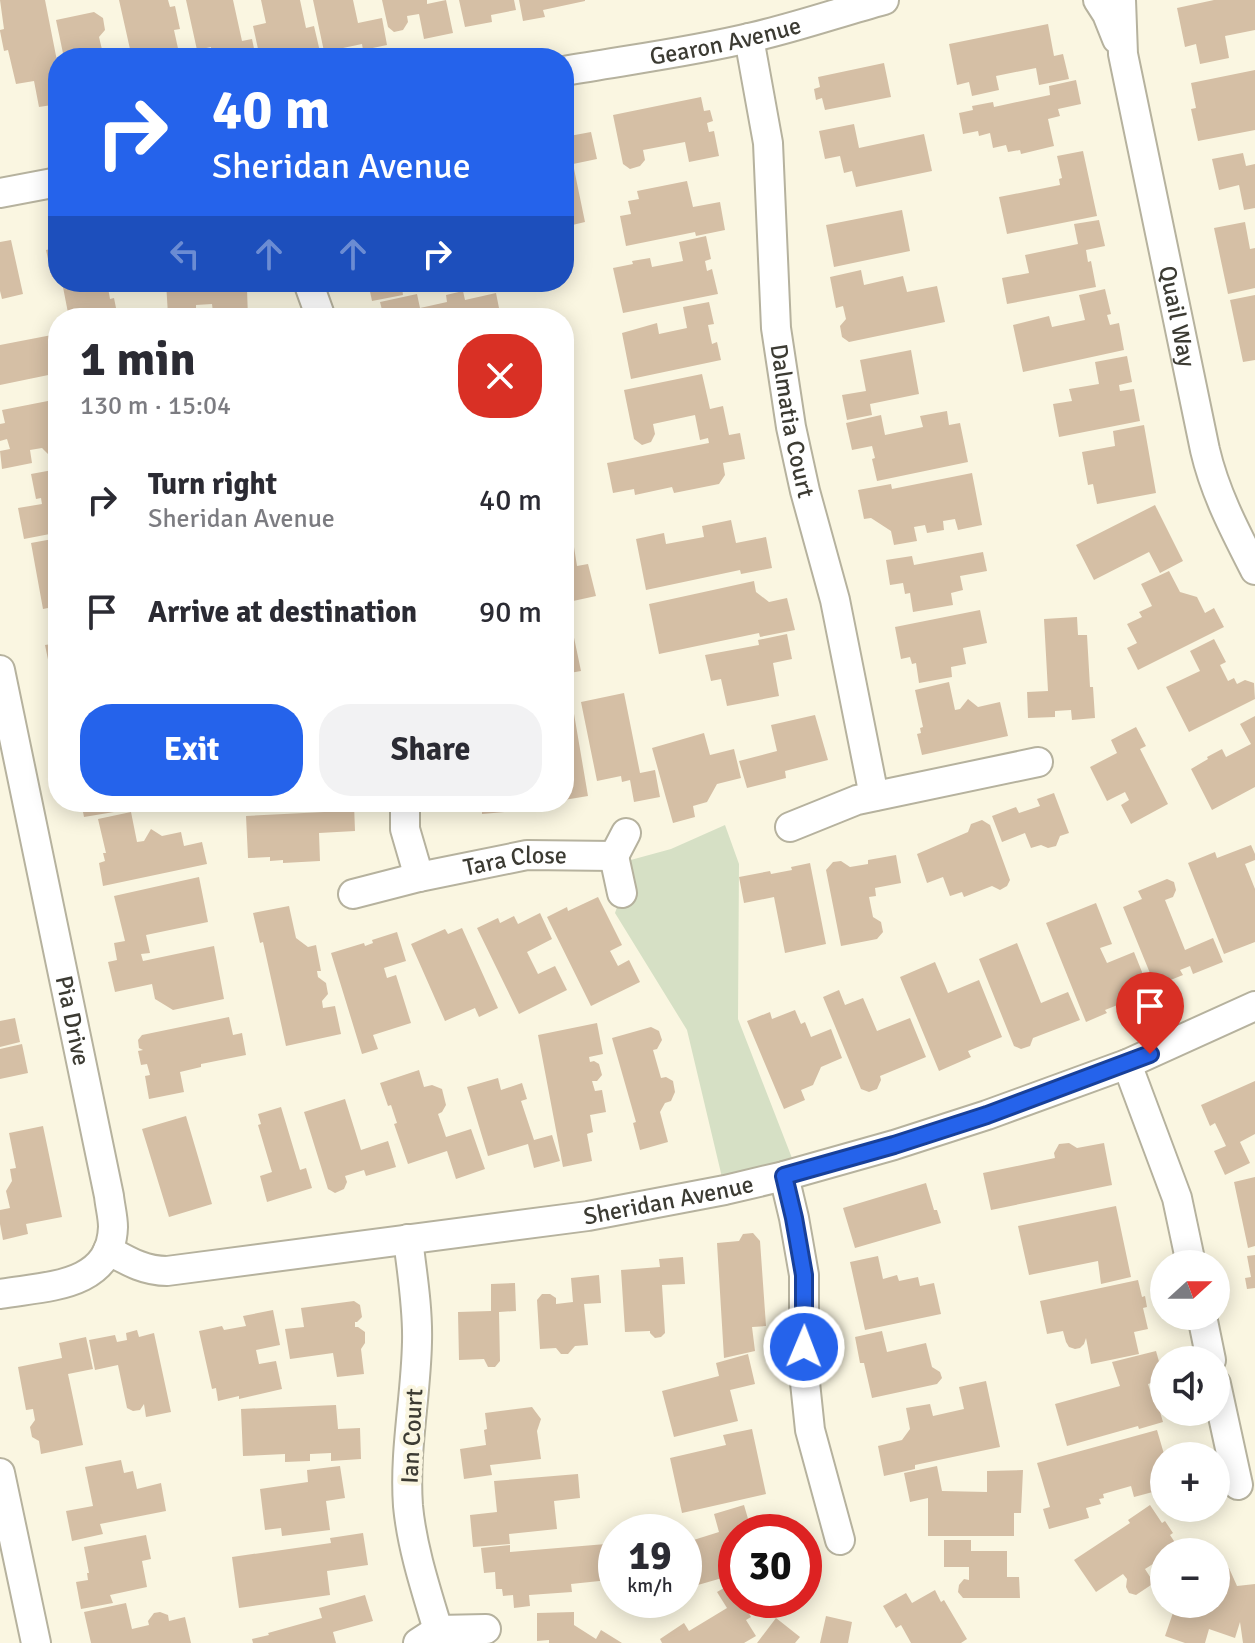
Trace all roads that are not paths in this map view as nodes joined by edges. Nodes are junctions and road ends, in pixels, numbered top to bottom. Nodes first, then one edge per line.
1 (884, 0) edge
2 (1098, 0) edge
3 (1121, 0) edge
4 (749, 38) junction
5 (1123, 54) junction
6 (574, 69) edge
7 (48, 184) edge
8 (0, 193) edge
9 (1255, 570) edge
10 (0, 670) edge
11 (1038, 762) dead end
12 (874, 796) junction
13 (405, 812) edge
14 (790, 827) dead end
15 (419, 877) junction
16 (622, 893) dead end
17 (353, 894) dead end
18 (1255, 1006) edge
19 (1127, 1064) junction
20 (784, 1176) junction
21 (408, 1239) junction
22 (108, 1250) junction
23 (1188, 1250) edge
24 (0, 1294) edge
25 (1225, 1426) edge
26 (0, 1473) edge
27 (1238, 1485) dead end
28 (840, 1540) dead end
29 (486, 1629) dead end
30 (428, 1637) edge
31 (36, 1643) edge

1 - 4 street, Gearon Avenue
2 - 5 street, Quail Way
3 - 5 street, Quail Way
4 - 6 street, Gearon Avenue
4 - 12 street, Dalmatia Court
5 - 9 street, Quail Way
7 - 8 street
10 - 22 street, Pia Drive
11 - 12 street
12 - 14 street
13 - 15 street
15 - 16 street, Tara Close
15 - 17 street, Tara Close
18 - 19 street, Sheridan Avenue
19 - 20 street, Sheridan Avenue
19 - 23 street
20 - 21 street, Sheridan Avenue
20 - 28 street
21 - 22 street, Sheridan Avenue
21 - 30 street, Ian Court
22 - 24 street
25 - 27 street
26 - 31 street
29 - 30 street, Ian Court

